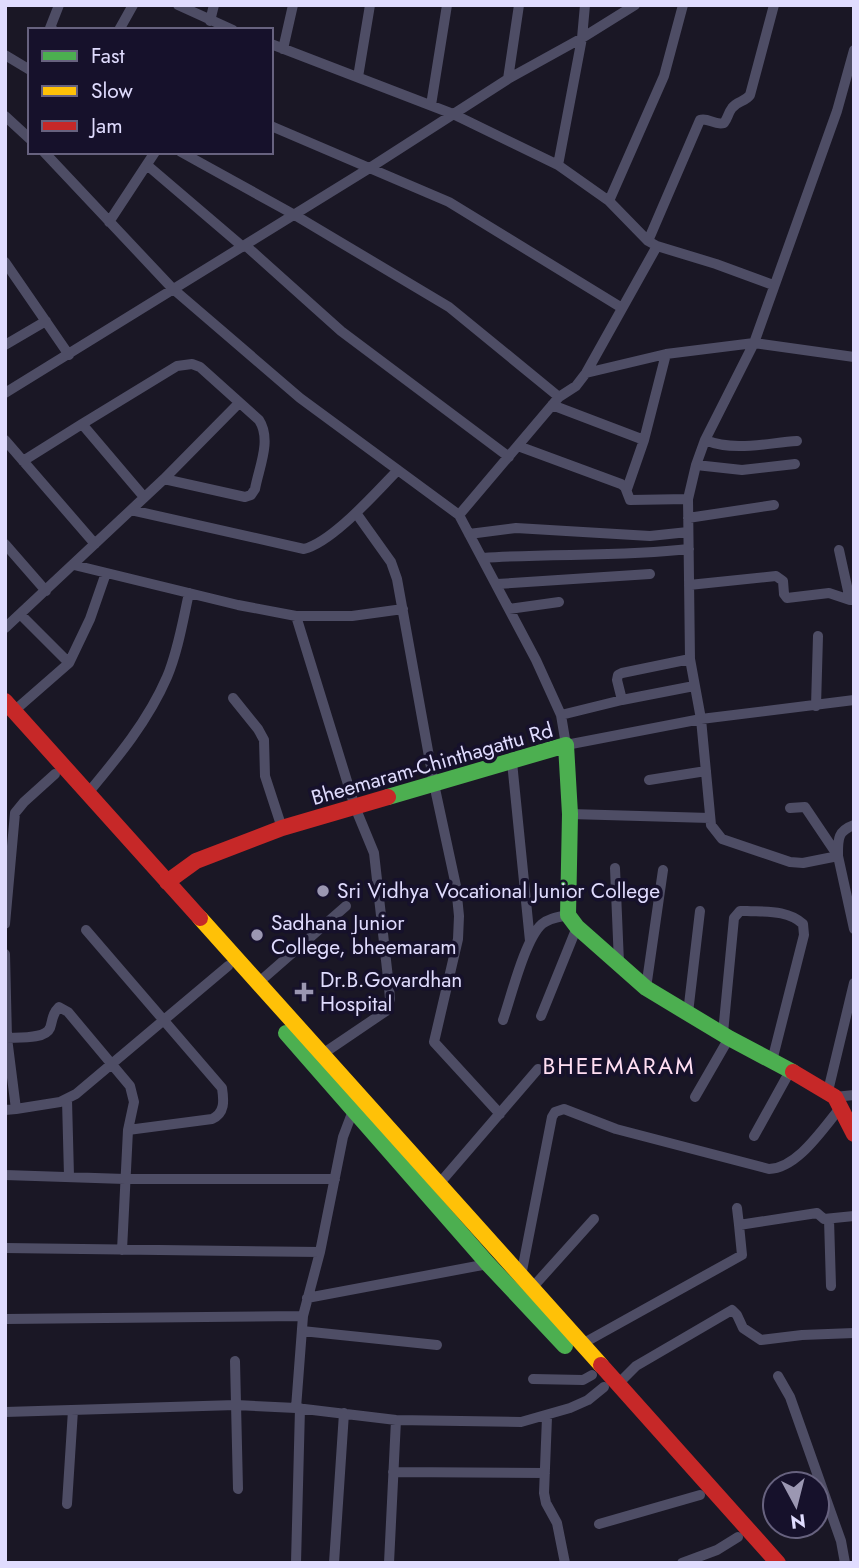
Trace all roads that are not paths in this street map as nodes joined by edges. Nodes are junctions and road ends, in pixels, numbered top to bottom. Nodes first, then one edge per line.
1 (59, 5) edge
2 (133, 5) edge
3 (178, 5) edge
4 (214, 5) edge
5 (293, 5) edge
6 (370, 5) edge
7 (447, 5) edge
8 (519, 5) edge
9 (585, 5) edge
10 (635, 5) edge
11 (683, 5) edge
12 (774, 5) edge
13 (210, 21) junction
14 (50, 28) edge
15 (120, 28) edge
16 (228, 28) edge
17 (582, 38) junction
18 (273, 45) edge
19 (283, 49) junction
20 (854, 50) edge
21 (5, 55) edge
22 (28, 69) edge
23 (358, 77) junction
24 (508, 79) junction
25 (431, 106) junction
26 (453, 114) junction
27 (5, 116) edge
28 (273, 127) edge
29 (28, 137) edge
30 (46, 154) edge
31 (154, 154) edge
32 (185, 154) edge
33 (147, 165) junction
34 (558, 165) junction
35 (368, 169) junction
36 (609, 201) junction
37 (293, 214) junction
38 (109, 222) junction
39 (653, 244) junction
40 (244, 246) junction
41 (5, 262) edge
42 (774, 285) junction
43 (172, 288) junction
44 (622, 308) junction
45 (46, 321) junction
46 (754, 343) junction
47 (5, 345) edge
48 (69, 355) junction
49 (666, 355) junction
50 (854, 357) edge
51 (586, 373) junction
52 (5, 393) edge
53 (555, 401) junction
54 (239, 403) junction
55 (82, 424) junction
56 (5, 440) edge
57 (645, 440) junction
58 (705, 440) junction
59 (797, 441) dead end
60 (518, 446) junction
61 (509, 457) junction
62 (23, 461) junction
63 (795, 464) dead end
64 (696, 465) junction
65 (398, 470) junction
66 (164, 479) junction
67 (626, 489) junction
68 (144, 497) junction
69 (688, 499) junction
70 (774, 505) dead end
71 (131, 510) junction
72 (356, 513) junction
73 (459, 515) junction
74 (688, 518) junction
75 (688, 532) junction
76 (469, 534) junction
77 (5, 544) edge
78 (95, 544) junction
79 (689, 549) junction
80 (839, 550) dead end
81 (483, 558) junction
82 (74, 565) junction
83 (106, 573) junction
84 (650, 574) dead end
85 (497, 584) junction
86 (689, 585) junction
87 (46, 591) junction
88 (189, 593) junction
89 (852, 600) edge
90 (559, 602) dead end
91 (402, 609) junction
92 (509, 609) junction
93 (20, 614) junction
94 (296, 615) junction
95 (5, 628) edge
96 (818, 636) dead end
97 (690, 659) junction
98 (69, 663) junction
99 (694, 686) junction
100 (233, 698) dead end
101 (622, 700) junction
102 (854, 700) edge
103 (816, 706) junction
104 (8, 710) edge
105 (561, 715) junction
106 (701, 719) junction
107 (566, 745) junction
108 (512, 762) junction
109 (706, 771) junction
110 (55, 774) junction
111 (649, 780) dead end
112 (434, 785) junction
113 (88, 793) junction
114 (355, 807) junction
115 (790, 808) dead end
116 (570, 814) junction
117 (710, 818) junction
118 (854, 825) edge
119 (282, 828) junction
120 (838, 856) junction
121 (615, 868) dead end
122 (663, 870) dead end
123 (167, 882) junction
124 (346, 906) dead end
125 (700, 911) dead end
126 (572, 921) junction
127 (5, 924) edge
128 (854, 929) edge
129 (86, 930) dead end
130 (530, 942) junction
131 (5, 954) edge
132 (619, 964) junction
133 (228, 966) junction
134 (258, 983) junction
135 (6, 984) edge
136 (646, 988) junction
137 (853, 990) edge
138 (688, 1013) junction
139 (541, 1016) dead end
140 (164, 1019) junction
141 (503, 1020) dead end
142 (726, 1036) junction
143 (6, 1038) edge
144 (324, 1053) junction
145 (772, 1061) junction
146 (111, 1064) junction
147 (538, 1069) dead end
148 (790, 1071) junction
149 (854, 1095) edge
150 (695, 1097) dead end
151 (835, 1098) junction
152 (67, 1100) junction
153 (357, 1103) junction
154 (11, 1110) edge
155 (500, 1114) junction
156 (128, 1130) junction
157 (854, 1135) edge
158 (754, 1136) dead end
159 (5, 1175) edge
160 (69, 1176) junction
161 (125, 1179) junction
162 (335, 1179) junction
163 (439, 1184) junction
164 (737, 1208) dead end
165 (854, 1216) edge
166 (594, 1219) dead end
167 (829, 1219) junction
168 (739, 1225) junction
169 (5, 1248) edge
170 (121, 1250) junction
171 (320, 1252) junction
172 (488, 1264) junction
173 (526, 1282) junction
174 (831, 1286) dead end
175 (307, 1298) junction
176 (303, 1317) junction
177 (5, 1319) edge
178 (302, 1331) junction
179 (854, 1333) edge
180 (582, 1343) junction
181 (437, 1345) dead end
182 (235, 1361) dead end
183 (778, 1376) dead end
184 (533, 1379) dead end
185 (605, 1382) junction
186 (236, 1405) junction
187 (298, 1408) junction
188 (73, 1410) junction
189 (5, 1412) edge
190 (344, 1413) junction
191 (547, 1417) junction
192 (396, 1420) junction
193 (394, 1472) junction
194 (545, 1472) junction
195 (238, 1489) dead end
196 (700, 1495) junction
197 (67, 1504) dead end
198 (599, 1524) dead end
199 (738, 1537) junction
200 (296, 1563) edge
201 (334, 1563) edge
202 (390, 1563) edge
203 (565, 1563) edge
204 (682, 1563) edge
205 (761, 1563) edge
206 (778, 1563) edge
207 (845, 1563) edge

1 - 14 street
2 - 15 street
3 - 13 street
4 - 13 street
5 - 19 street
6 - 23 street
7 - 25 street
8 - 24 street
9 - 17 street
10 - 17 street
11 - 36 street
12 - 39 street
13 - 16 street
17 - 24 street
17 - 34 street
18 - 19 street
19 - 23 street
20 - 42 street
21 - 22 street
23 - 25 street
24 - 26 street
25 - 26 street
26 - 34 street
26 - 35 street
27 - 29 street
28 - 35 street
30 - 38 street
31 - 33 street
32 - 37 street
33 - 38 street
33 - 40 street
34 - 36 street
35 - 37 street
35 - 44 street
36 - 39 street
37 - 40 street
37 - 53 street
38 - 43 street
39 - 42 street
39 - 44 street
40 - 43 street
40 - 61 street
41 - 45 street
42 - 46 street
43 - 48 street
43 - 65 street
44 - 51 street
45 - 47 street
45 - 48 street
46 - 49 street
46 - 50 street
46 - 58 street
48 - 52 street
49 - 51 street
49 - 57 street
51 - 53 street
53 - 57 street
53 - 60 street
54 - 55 street
54 - 66 street
54 - 66 street
55 - 62 street
55 - 68 street
56 - 62 street
57 - 67 street
58 - 59 street
58 - 64 street
60 - 61 street
60 - 67 street
61 - 73 street
62 - 78 street
63 - 64 street
64 - 69 street
65 - 72 street
65 - 73 street
66 - 68 street
67 - 69 street
68 - 71 street
69 - 74 street
70 - 74 street
71 - 72 street
71 - 78 street
72 - 91 street
73 - 76 street
74 - 75 street
75 - 76 street
75 - 79 street
76 - 81 street
77 - 87 street
78 - 82 street
79 - 81 street
79 - 86 street
80 - 89 street
81 - 85 street
82 - 83 street
82 - 87 street
83 - 88 street
83 - 98 street
84 - 85 street
85 - 92 street
86 - 89 street
86 - 97 street
87 - 93 street
88 - 94 street
88 - 113 street
90 - 92 street
91 - 94 street
91 - 112 street
92 - 105 street
93 - 95 street
93 - 98 street
94 - 114 street
96 - 103 street
97 - 99 street
97 - 101 street
98 - 104 street
99 - 101 street
99 - 106 street
100 - 119 street
101 - 105 street
102 - 103 street
103 - 106 street
104 - 110 main road
104 - 113 main road
105 - 107 street
106 - 107 street
106 - 109 street
107 - 108 main road, Bheemaram-Chinthagattu Rd
107 - 116 main road, Bheemaram-Chinthagattu Rd
108 - 112 main road, Bheemaram-Chinthagattu Rd
108 - 130 street
109 - 111 street
109 - 117 street
110 - 127 street
110 - 133 main road
112 - 114 main road, Bheemaram-Chinthagattu Rd
112 - 155 street
113 - 123 main road
114 - 119 main road, Bheemaram-Chinthagattu Rd
114 - 144 street
115 - 120 street
116 - 117 street
116 - 126 main road, Bheemaram-Chinthagattu Rd
117 - 120 street
118 - 120 street
119 - 123 main road, Bheemaram-Chinthagattu Rd
120 - 128 street
121 - 132 street
122 - 136 street
123 - 134 main road
124 - 134 street
125 - 138 street
126 - 130 street
126 - 132 main road
126 - 139 street
129 - 140 street
130 - 141 street
131 - 135 street
132 - 136 main road
133 - 140 street
133 - 153 main road
134 - 144 main road
135 - 143 street
136 - 138 main road
137 - 151 street
138 - 142 main road
140 - 146 street
140 - 156 street
142 - 145 main road
142 - 145 street
142 - 150 street
143 - 146 street
143 - 154 street
144 - 153 main road
145 - 148 main road
146 - 152 street
146 - 156 street
147 - 155 street
148 - 151 main road
148 - 158 street
149 - 151 street
151 - 157 main road
151 - 173 street
152 - 154 street
152 - 160 street
153 - 162 street
153 - 163 main road
153 - 172 main road
155 - 163 street
156 - 161 street
159 - 160 street
160 - 161 street
161 - 162 street
161 - 170 street
162 - 171 street
163 - 173 main road
164 - 168 street
165 - 167 street
166 - 173 street
167 - 168 street
167 - 174 street
168 - 180 street
169 - 170 street
170 - 171 street
171 - 175 street
172 - 175 street
172 - 185 main road
173 - 180 main road
175 - 176 street
176 - 177 street
176 - 178 street
178 - 181 street
178 - 187 street
179 - 185 street
180 - 185 main road
182 - 186 street
183 - 207 street
184 - 185 street
185 - 191 street
185 - 196 main road
185 - 206 main road
186 - 187 street
186 - 188 street
186 - 195 street
187 - 190 street
187 - 200 street
188 - 189 street
188 - 197 street
190 - 192 street
190 - 201 street
191 - 192 street
191 - 194 street
192 - 193 street
193 - 194 street
193 - 202 street
194 - 203 street
196 - 198 street
196 - 199 main road
199 - 204 street
199 - 205 main road

